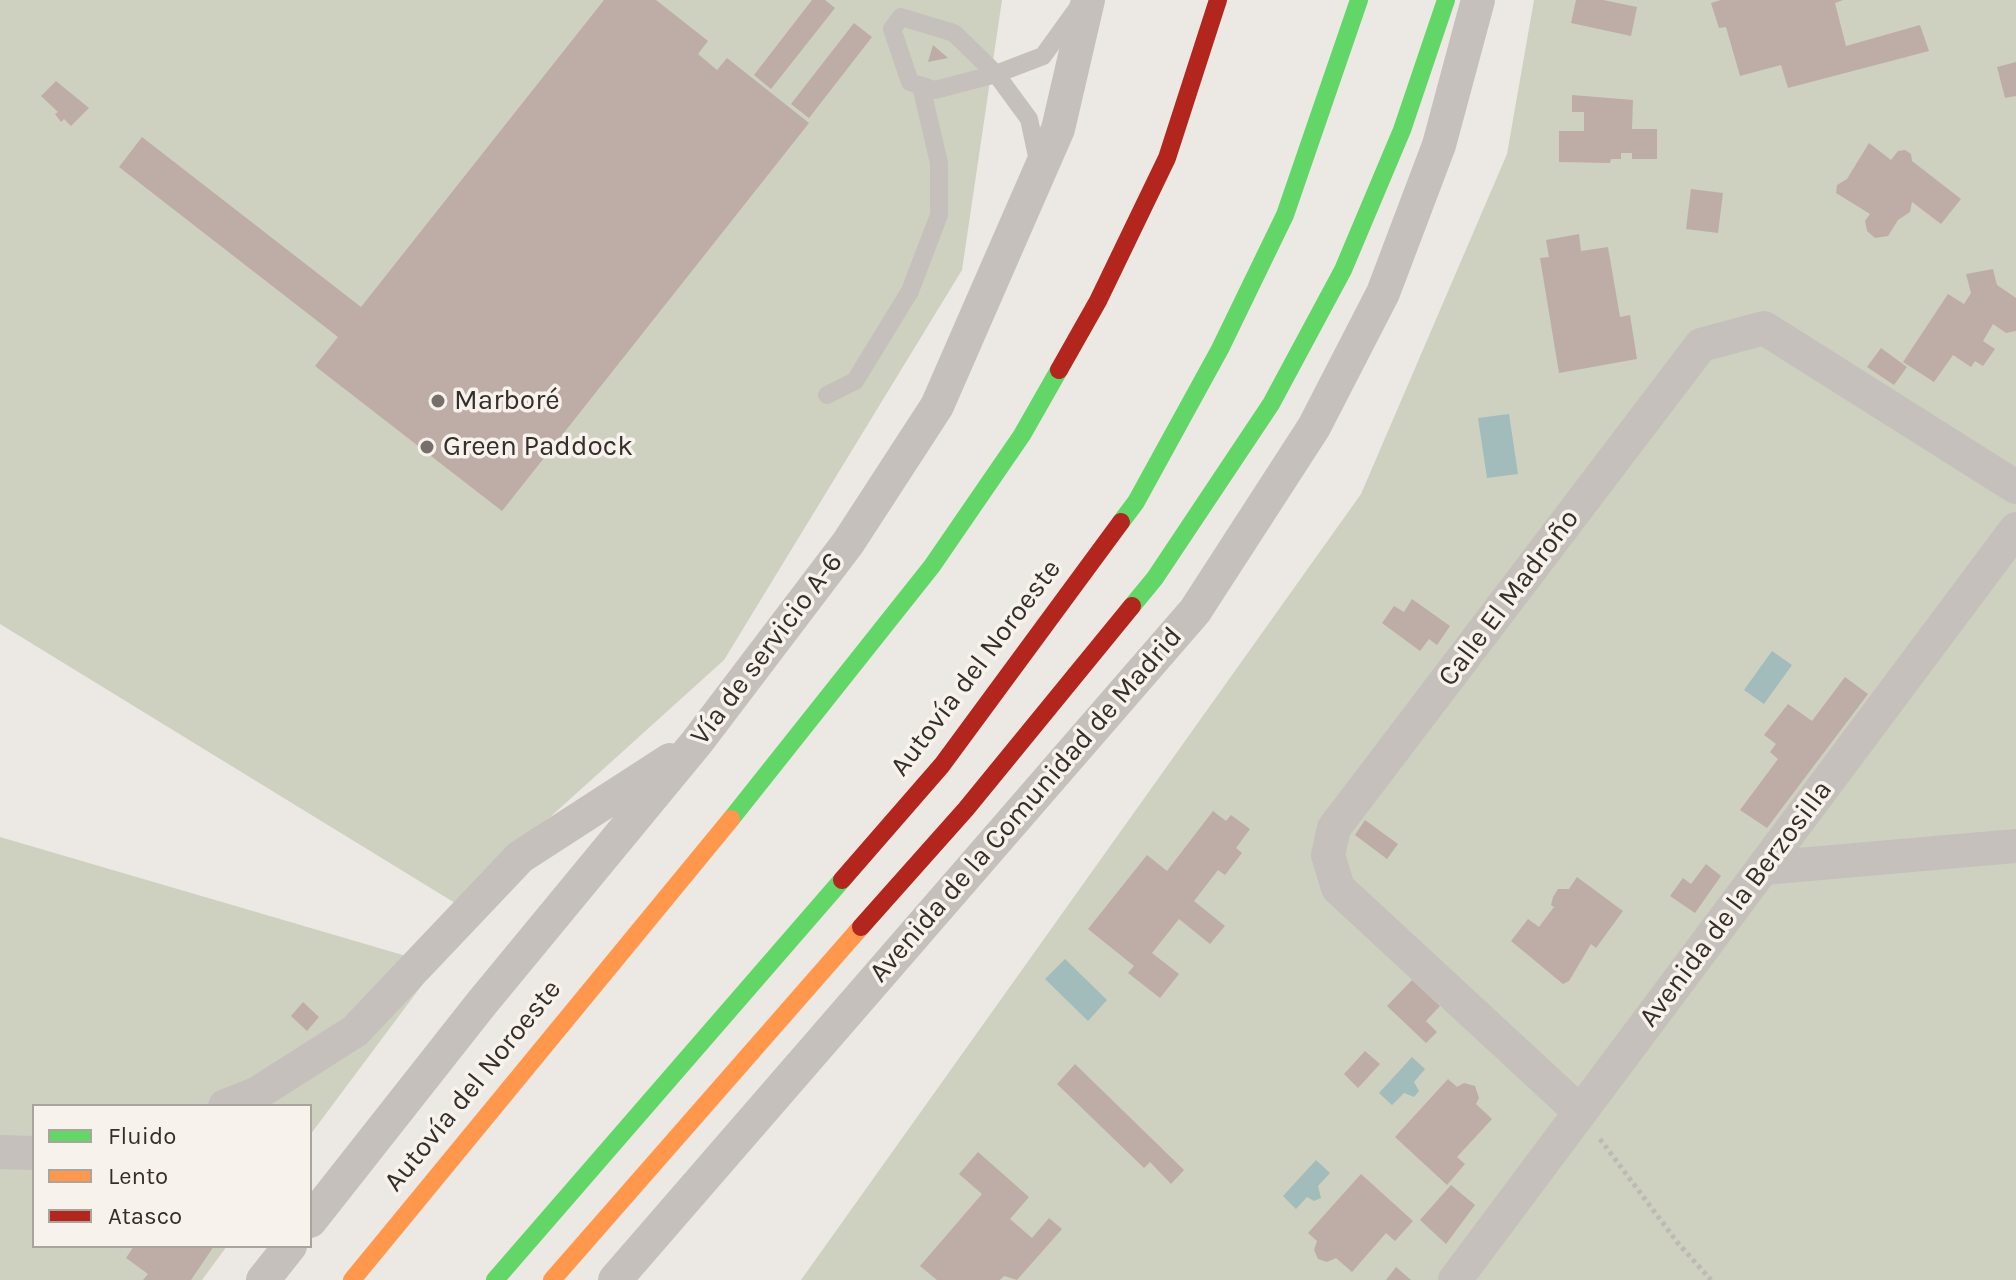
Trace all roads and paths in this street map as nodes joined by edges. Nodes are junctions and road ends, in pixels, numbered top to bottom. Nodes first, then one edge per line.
1 (1085, 0) edge
2 (1218, 0) edge
3 (1359, 0) edge
4 (1446, 0) edge
5 (1478, 0) edge
6 (996, 74) junction
7 (921, 86) junction
8 (1040, 169) junction
9 (827, 395) dead end
10 (2016, 487) edge
11 (2016, 529) edge
12 (697, 742) junction
13 (2016, 846) edge
14 (1764, 868) junction
15 (230, 1104) edge
16 (1580, 1112) junction
17 (0, 1152) edge
18 (32, 1153) edge
19 (312, 1218) edge
20 (288, 1248) edge
21 (263, 1280) edge
22 (352, 1280) edge
23 (495, 1280) edge
24 (552, 1280) edge
25 (615, 1280) edge
26 (1455, 1280) edge
27 (1711, 1280) edge

1 - 6 lane
1 - 8 street, Vía de servicio A-6
2 - 22 highway, Autovía del Noroeste
3 - 23 highway, Autovía del Noroeste
4 - 24 highway
5 - 25 street, Avenida de la Comunidad de Madrid
6 - 7 lane
6 - 7 lane
6 - 8 lane
7 - 9 lane
8 - 12 street, Vía de servicio A-6
10 - 16 street, Calle El Madroño
11 - 14 street, Avenida de la Berzosilla
12 - 15 street
12 - 19 street, Vía de servicio A-6
13 - 14 street
14 - 16 street, Avenida de la Berzosilla
16 - 26 street, Avenida de la Berzosilla
16 - 27 path
17 - 18 street
20 - 21 street

